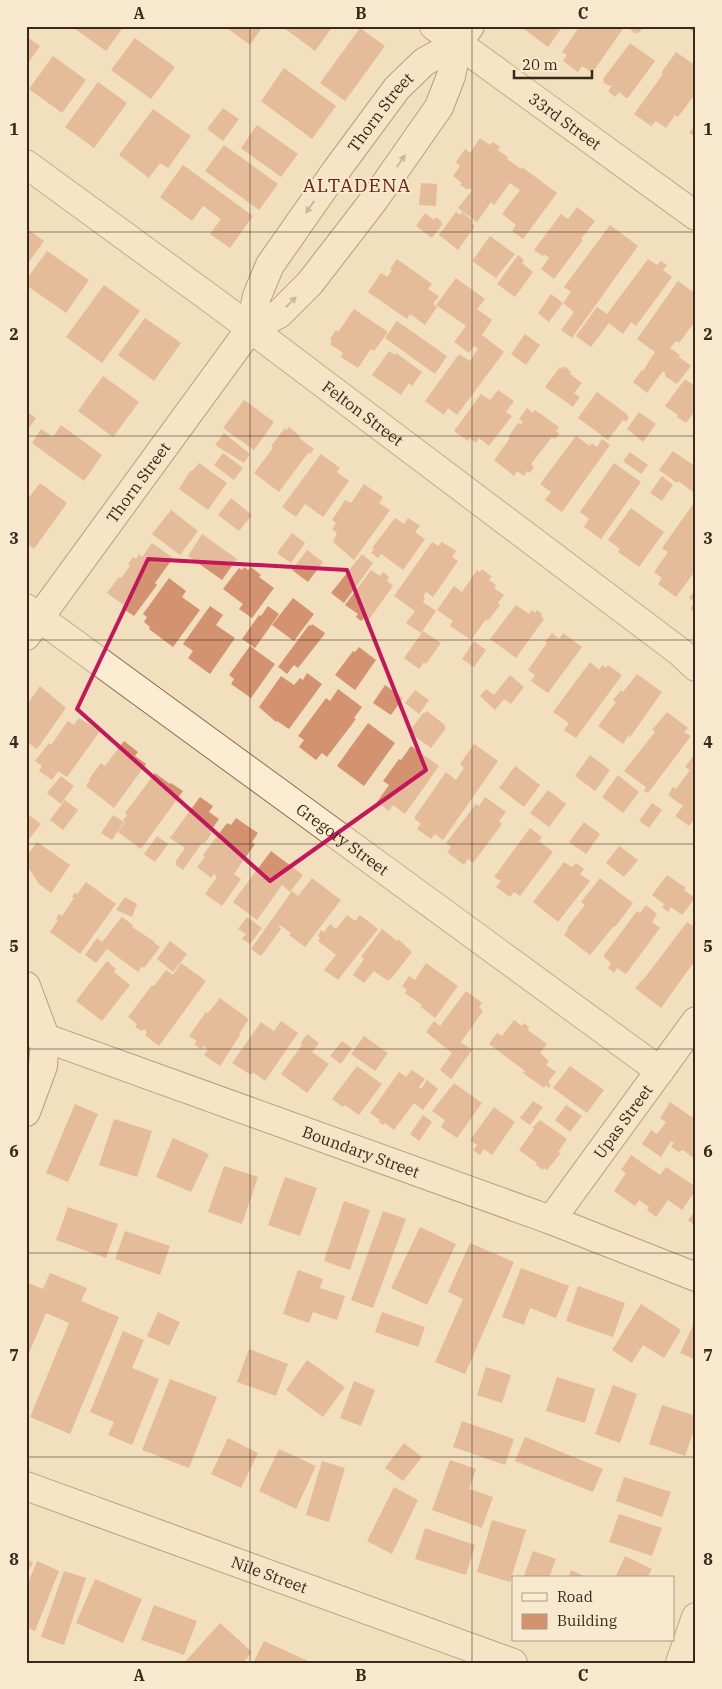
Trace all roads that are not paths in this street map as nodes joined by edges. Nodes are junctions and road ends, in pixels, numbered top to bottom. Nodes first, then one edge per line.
1 (434, 26) edge
2 (464, 35) edge
3 (26, 164) edge
4 (696, 216) edge
5 (250, 329) junction
6 (31, 621) edge
7 (696, 667) edge
8 (26, 986) edge
9 (696, 1021) edge
10 (35, 1034) edge
11 (660, 1071) junction
12 (26, 1112) edge
13 (551, 1220) junction
14 (696, 1277) edge
15 (26, 1486) edge
16 (696, 1617) edge
17 (513, 1663) edge
18 (680, 1663) edge

1 - 2 street, 33rd Street
2 - 4 street, 33rd Street
2 -> 5 street, Thorn Street
5 -> 2 street, Thorn Street
3 - 5 street, Felton Street
5 - 6 street, Thorn Street
5 - 7 street, Felton Street
6 - 11 street, Gregory Street
8 - 10 street
9 - 11 street, Upas Street
10 - 12 street
10 - 13 street, Boundary Street
11 - 13 street, Upas Street
13 - 14 street, Boundary Street
15 - 17 street, Nile Street
16 - 18 street

